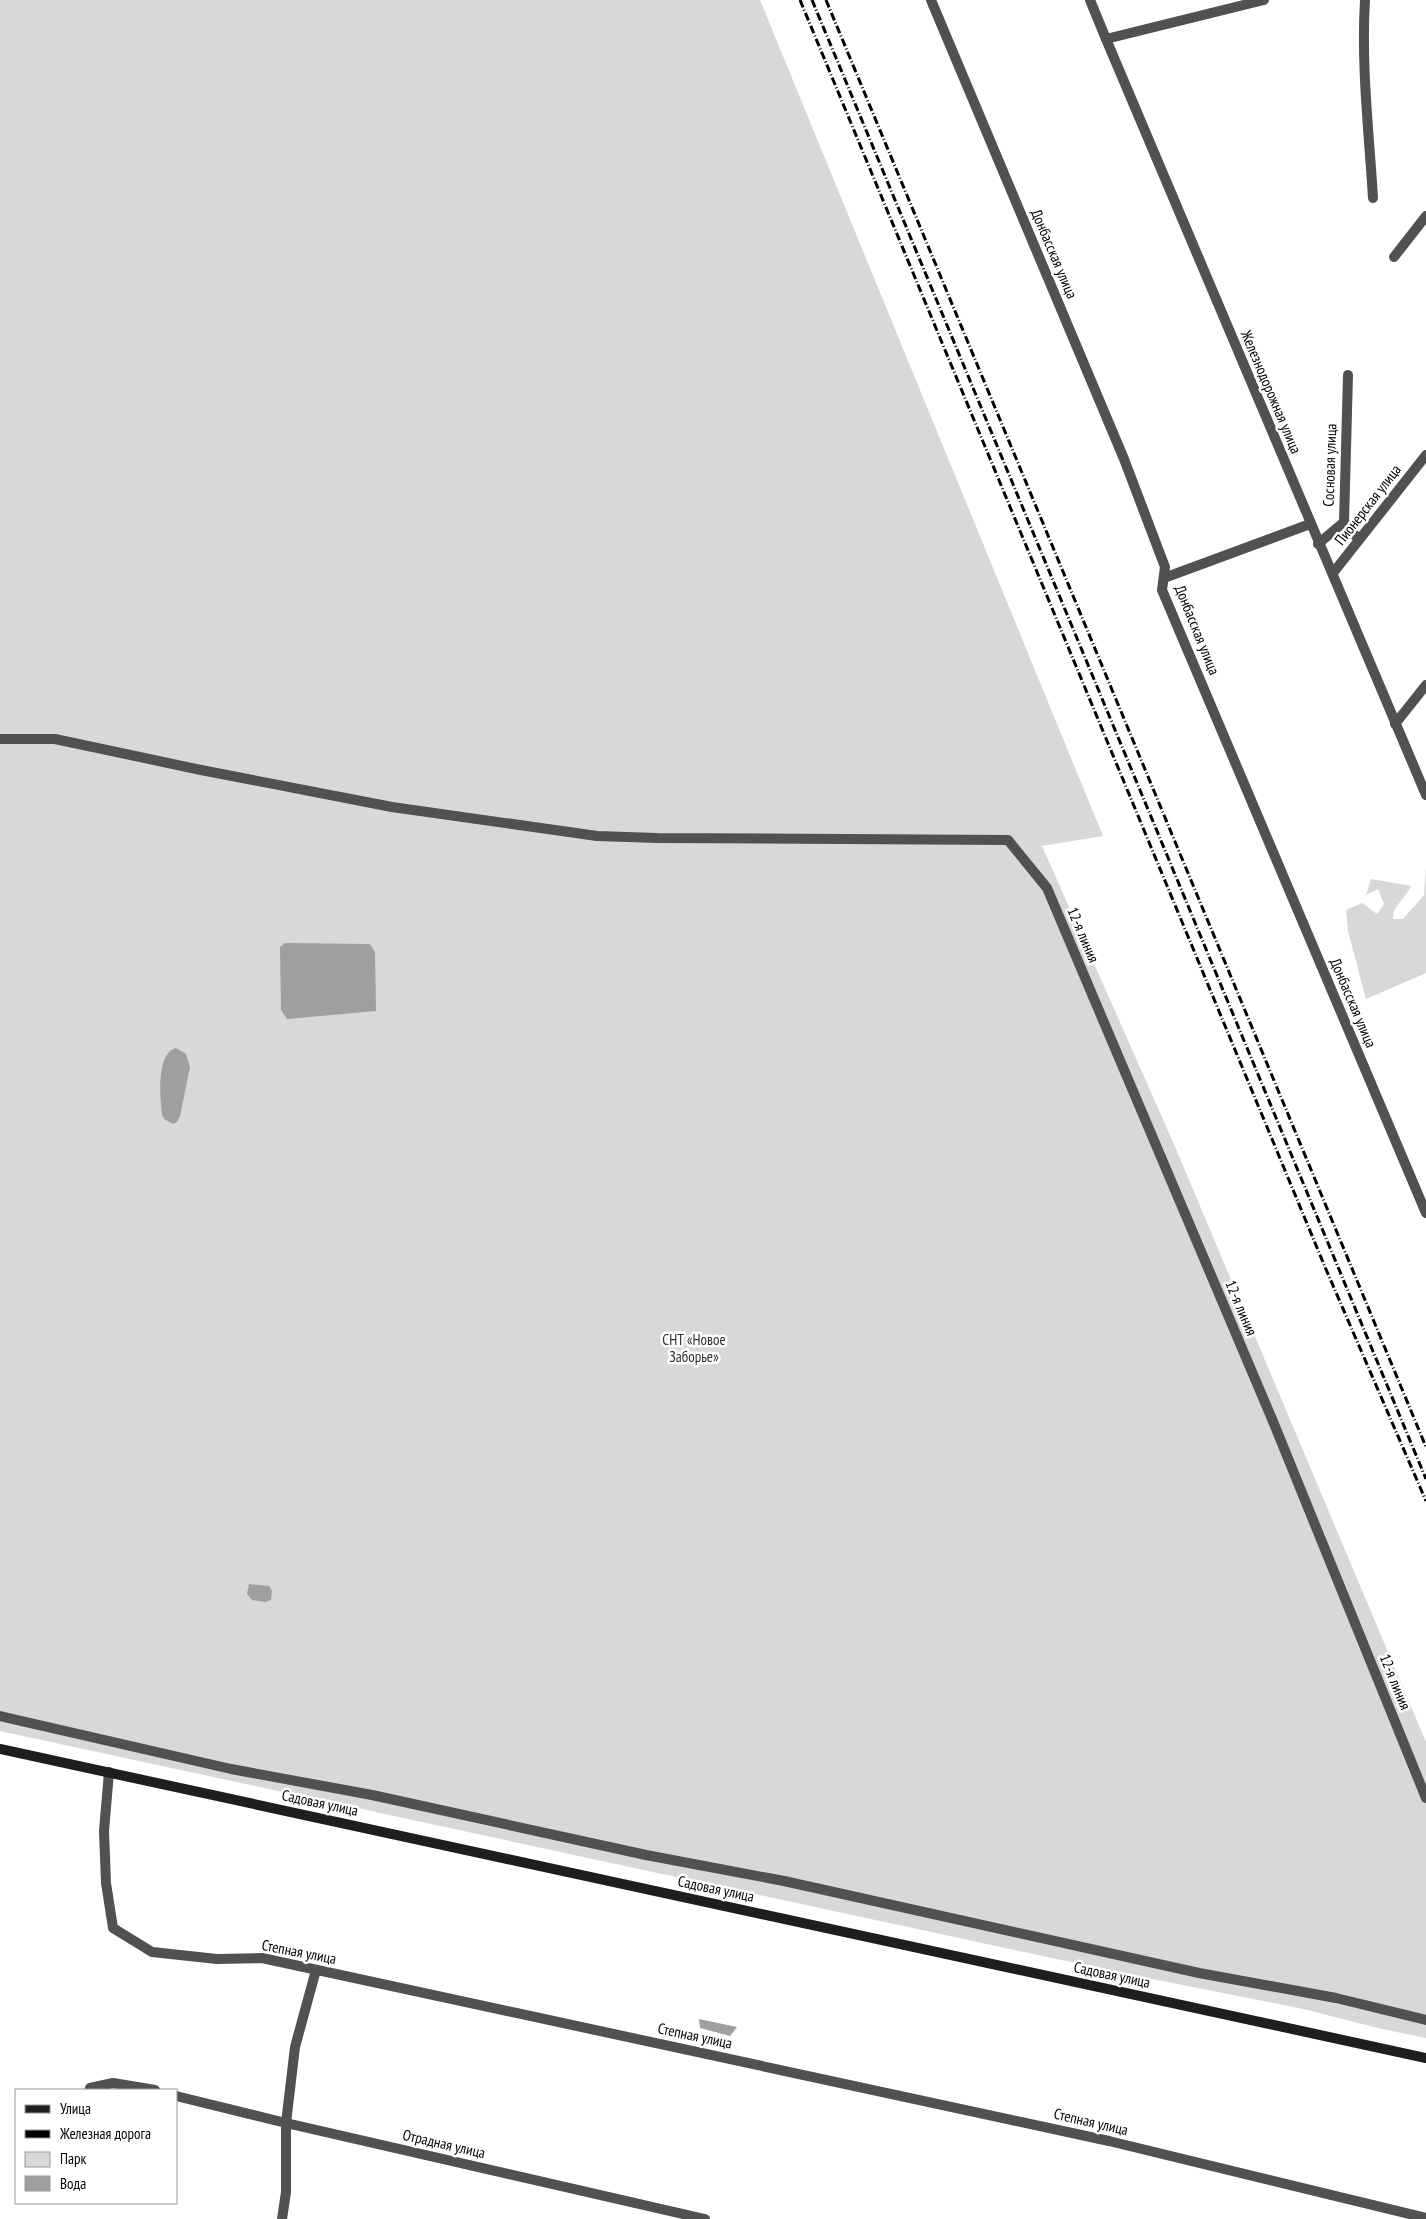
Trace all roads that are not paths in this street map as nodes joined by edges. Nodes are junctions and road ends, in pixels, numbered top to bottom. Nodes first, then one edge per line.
1 (932, 0) edge
2 (1090, 0) edge
3 (1264, 0) edge
4 (1364, 0) edge
5 (1237, 3) edge
6 (1106, 39) junction
7 (1373, 198) dead end
8 (1426, 216) edge
9 (1394, 256) dead end
10 (1348, 375) dead end
11 (1426, 455) edge
12 (1344, 522) junction
13 (1310, 524) junction
14 (1359, 540) junction
15 (1318, 544) junction
16 (1333, 573) junction
17 (1164, 578) junction
18 (1426, 686) edge
19 (1395, 724) junction
20 (0, 739) edge
21 (1426, 795) edge
22 (1426, 1213) edge
23 (0, 1716) edge
24 (0, 1749) edge
25 (109, 1772) junction
26 (1426, 1798) edge
27 (316, 1970) junction
28 (1426, 2020) edge
29 (1426, 2058) edge
30 (90, 2088) dead end
31 (149, 2089) edge
32 (178, 2096) edge
33 (286, 2123) junction
34 (1426, 2218) edge
35 (282, 2219) edge
36 (705, 2219) edge

1 - 17 street, Донбасская улица
2 - 6 street, Железнодорожная улица
3 - 5 street
4 - 7 street
5 - 6 street
6 - 13 street, Железнодорожная улица
8 - 9 street
10 - 12 street, Сосновая улица
11 - 14 street, Пионерская улица
12 - 14 street
12 - 15 street, Сосновая улица
13 - 15 street, Железнодорожная улица
13 - 17 street
14 - 16 street, Пионерская улица
15 - 16 street, Железнодорожная улица
16 - 19 street, Железнодорожная улица
17 - 22 street, Донбасская улица
18 - 19 street
19 - 21 street, Железнодорожная улица
20 - 26 street, 12-я линия
23 - 28 street
24 - 25 main road, Садовая улица
25 - 27 street, Степная улица
25 - 29 main road, Садовая улица
27 - 33 street
27 - 34 street, Степная улица
30 - 31 street
32 - 33 street, Отрадная улица
33 - 35 street
33 - 36 street, Отрадная улица

